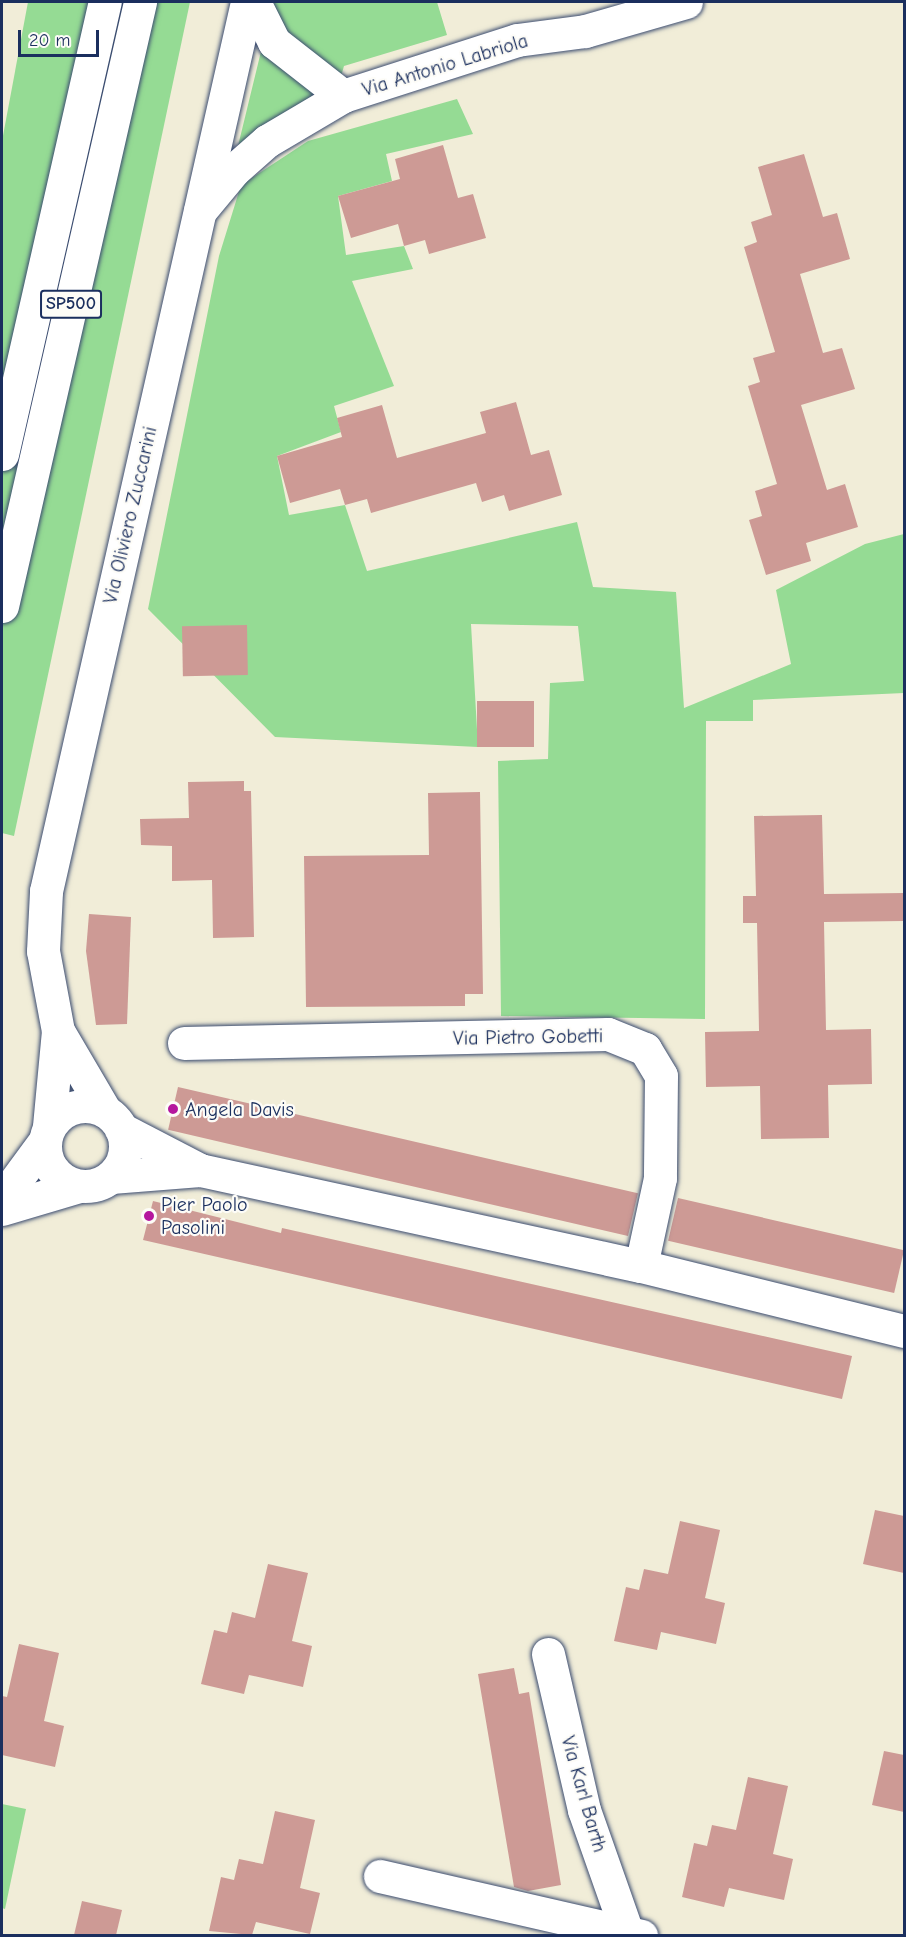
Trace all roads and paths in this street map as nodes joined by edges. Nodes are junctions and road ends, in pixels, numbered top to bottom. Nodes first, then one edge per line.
1 (105, 2) edge
2 (140, 2) edge
3 (247, 2) edge
4 (254, 2) edge
5 (686, 2) edge
6 (343, 96) junction
7 (200, 211) junction
8 (2, 454) edge
9 (2, 606) edge
10 (58, 1031) junction
11 (184, 1042) dead end
12 (113, 1120) junction
13 (47, 1134) junction
14 (200, 1170) junction
15 (111, 1177) junction
16 (79, 1186) junction
17 (2, 1199) edge
18 (2, 1209) edge
19 (641, 1266) junction
20 (904, 1331) edge
21 (548, 1654) dead end
22 (380, 1876) dead end
23 (634, 1934) edge

1 - 8 main road, SP500
2 - 9 main road, SP500
3 - 7 main road, Via Oliviero Zuccarini
4 - 6 main road, Via Antonio Labriola
5 - 6 main road, Via Antonio Labriola
6 - 7 main road, Via Antonio Labriola
7 - 10 main road, Via Oliviero Zuccarini
10 - 12 main road, Via Oliviero Zuccarini
10 - 13 main road, Via Oliviero Zuccarini
11 - 19 main road, Via Pietro Gobetti
12 - 13 main road
12 - 14 main road
12 - 15 main road, Via Oliviero Zuccarini
13 - 16 main road, Via Oliviero Zuccarini
13 - 17 main road
14 - 15 main road
14 - 19 main road
15 - 16 main road
16 - 18 main road
19 - 20 main road
21 - 23 main road, Via Karl Barth
22 - 23 main road

